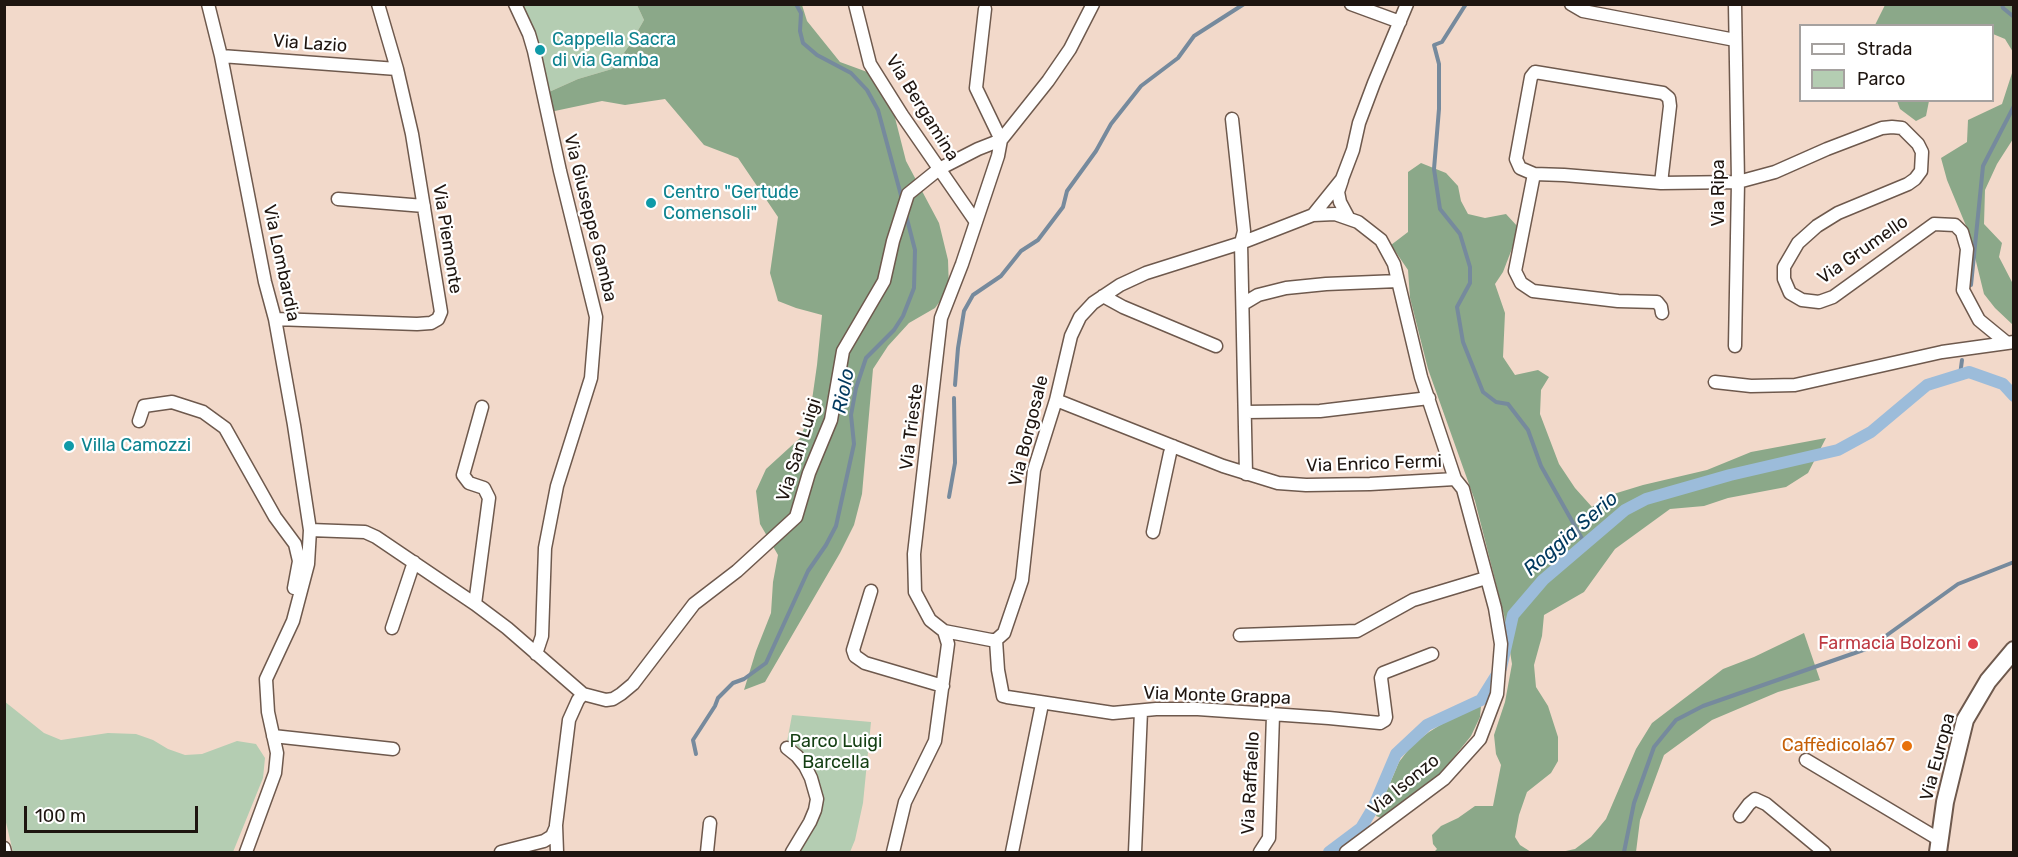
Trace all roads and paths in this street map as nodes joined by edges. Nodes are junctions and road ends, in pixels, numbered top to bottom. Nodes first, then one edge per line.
1 (208, 4) edge
2 (378, 4) edge
3 (515, 4) edge
4 (855, 4) edge
5 (1092, 4) edge
6 (1351, 4) edge
7 (1407, 4) edge
8 (1571, 4) edge
9 (1735, 4) edge
10 (985, 9) dead end
11 (1400, 22) junction
12 (1735, 40) junction
13 (221, 56) junction
14 (397, 69) junction
15 (1232, 119) dead end
16 (1001, 140) junction
17 (939, 169) junction
18 (1534, 174) junction
19 (1342, 179) junction
20 (1738, 182) junction
21 (1661, 183) junction
22 (338, 199) dead end
23 (424, 206) junction
24 (1313, 215) junction
25 (1348, 217) junction
26 (976, 222) junction
27 (1241, 243) junction
28 (1398, 282) junction
29 (1103, 296) junction
30 (1243, 304) junction
31 (1662, 313) dead end
32 (275, 319) junction
33 (2010, 342) edge
34 (1216, 346) dead end
35 (1735, 346) dead end
36 (1715, 382) dead end
37 (1429, 398) junction
38 (1056, 400) junction
39 (482, 407) dead end
40 (1246, 412) junction
41 (139, 421) dead end
42 (1173, 446) junction
43 (1246, 474) junction
44 (1455, 478) junction
45 (310, 530) junction
46 (1153, 532) dead end
47 (414, 562) junction
48 (1486, 578) junction
49 (871, 591) dead end
50 (475, 604) junction
51 (293, 621) junction
52 (392, 628) dead end
53 (944, 631) junction
54 (1240, 635) dead end
55 (996, 640) junction
56 (2013, 650) edge
57 (536, 654) junction
58 (1432, 654) dead end
59 (943, 686) junction
60 (583, 694) junction
61 (1042, 704) junction
62 (1141, 711) junction
63 (1273, 715) junction
64 (273, 736) junction
65 (787, 748) dead end
66 (393, 749) dead end
67 (1806, 760) dead end
68 (1740, 816) dead end
69 (710, 823) dead end
70 (556, 825) junction
71 (544, 842) junction
72 (1939, 846) edge
73 (4, 848) edge
74 (5, 852) edge
75 (246, 852) edge
76 (501, 852) edge
77 (557, 852) edge
78 (707, 852) edge
79 (792, 852) edge
80 (893, 852) edge
81 (1012, 852) edge
82 (1135, 852) edge
83 (1260, 852) edge
84 (1346, 852) edge
85 (1824, 852) edge

1 - 13 street, Via Lombardia
2 - 14 street, Via Piemonte
3 - 57 street, Via Giuseppe Gamba
4 - 17 street, Via Bergamina
5 - 16 street
6 - 11 street
7 - 11 street, Via Borgosale
8 - 12 street
9 - 12 street, Via Ripa
10 - 16 street
11 - 19 street, Via Borgosale
12 - 20 street, Via Ripa
13 - 14 street, Via Lazio
13 - 32 street, Via Lombardia
14 - 23 street, Via Piemonte
15 - 27 street
16 - 17 street, Via San Luigi
16 - 26 street, Via Trieste
17 - 26 street, Via Bergamina
17 - 60 street, Via San Luigi
18 - 21 street, Via Grumello
18 - 21 street
18 - 31 street
19 - 24 street, Via Borgosale
19 - 25 street, Via Borgosale
20 - 21 street, Via Grumello
20 - 33 street, Via Grumello
20 - 35 street, Via Ripa
22 - 23 street
23 - 32 street, Via Piemonte
24 - 25 street
24 - 27 street, Via Borgosale
25 - 28 street
26 - 53 street, Via Trieste
27 - 29 street, Via Borgosale
27 - 30 street
28 - 30 street
28 - 37 street
29 - 34 street
29 - 38 street, Via Borgosale
30 - 40 street
32 - 45 street, Via Lombardia
33 - 36 street
37 - 40 street
37 - 44 street
38 - 42 street, Via Enrico Fermi
38 - 55 street, Via Borgosale
39 - 50 street
40 - 43 street
41 - 51 street
42 - 43 street, Via Enrico Fermi
42 - 46 street
43 - 44 street, Via Enrico Fermi
44 - 48 street, Via Enrico Fermi
45 - 47 street
45 - 51 street, Via Lombardia
47 - 50 street
47 - 52 street
48 - 54 street
48 - 84 street, Via Isonzo
49 - 59 street
50 - 57 street
51 - 64 street, Via Lombardia
53 - 55 street
53 - 59 street
55 - 61 street, Via Monte Grappa
56 - 72 street, Via Europa
57 - 60 street
58 - 63 street, Via Monte Grappa
59 - 80 street
60 - 70 street
61 - 62 street, Via Monte Grappa
61 - 81 street
62 - 63 street, Via Monte Grappa
62 - 82 street
63 - 83 street, Via Raffaello
64 - 66 street
64 - 75 street, Via Lombardia
65 - 79 street
67 - 72 street
68 - 85 street
69 - 78 street
70 - 71 street
70 - 77 street
71 - 76 street
71 - 77 street
73 - 74 street

